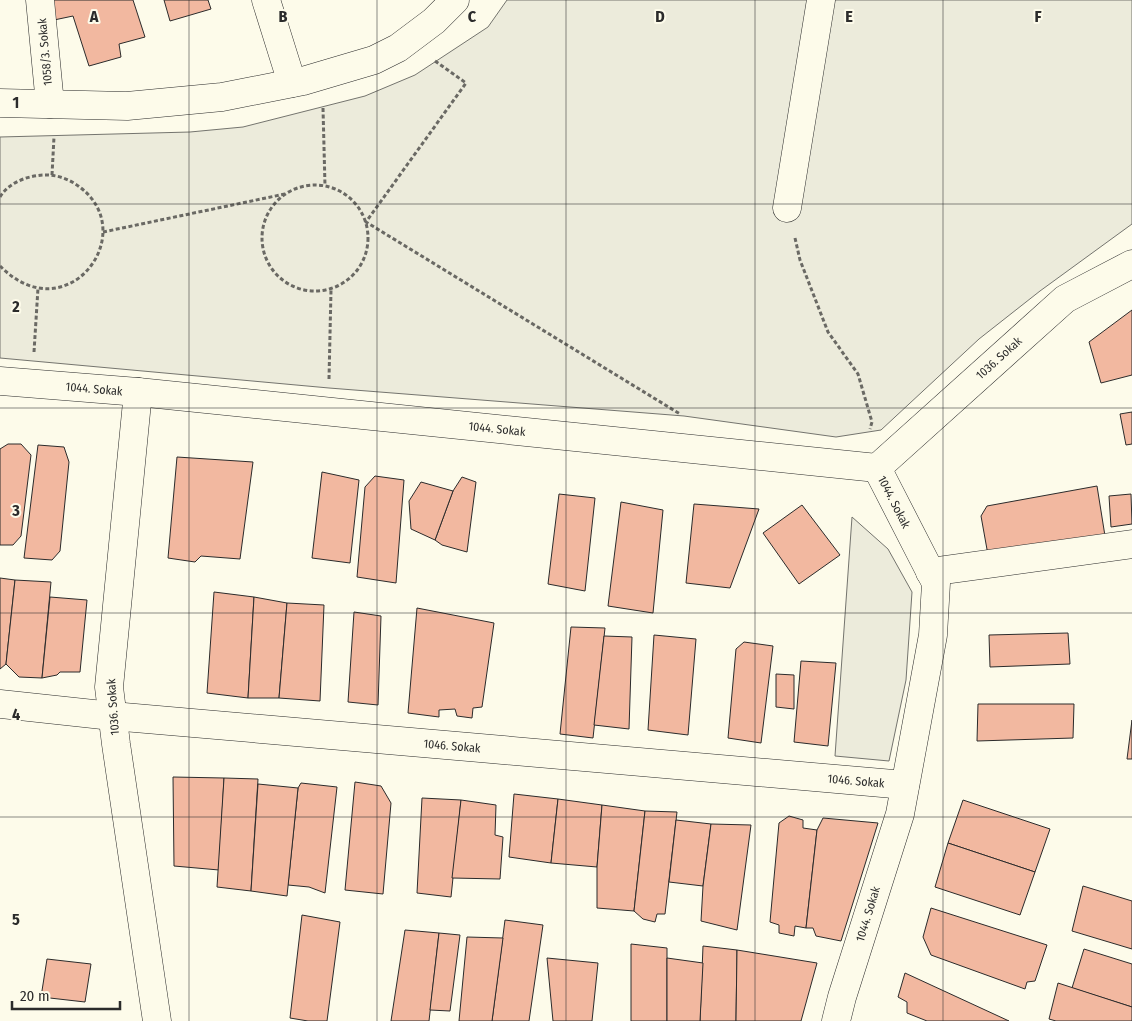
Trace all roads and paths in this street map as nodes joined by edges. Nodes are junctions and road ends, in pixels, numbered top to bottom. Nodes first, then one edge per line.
1 (40, 0) edge
2 (266, 0) edge
3 (455, 0) edge
4 (821, 0) edge
5 (428, 66) dead end
6 (292, 83) junction
7 (0, 103) edge
8 (50, 104) junction
9 (332, 105) dead end
10 (323, 107) junction
11 (314, 109) dead end
12 (46, 136) dead end
13 (52, 175) junction
14 (325, 186) junction
15 (288, 193) junction
16 (0, 196) edge
17 (787, 208) joint
18 (366, 222) junction
19 (103, 232) junction
20 (1132, 264) edge
21 (0, 266) edge
22 (38, 288) junction
23 (331, 290) junction
24 (33, 361) dead end
25 (0, 381) edge
26 (329, 388) dead end
27 (138, 392) junction
28 (674, 415) dead end
29 (870, 467) junction
30 (1132, 544) edge
31 (930, 572) junction
32 (0, 704) edge
33 (112, 716) junction
34 (905, 786) junction
35 (157, 1021) edge
36 (836, 1021) edge

1 - 8 street, 1058/3. Sokak
2 - 6 street
3 - 6 street
4 - 17 street
5 - 18 path
6 - 8 street
7 - 8 street
9 - 10 path
10 - 11 path
10 - 14 path
12 - 13 path
13 - 16 path
13 - 19 path
14 - 15 path
14 - 18 path
15 - 19 path
15 - 23 path
17 - 29 path
18 - 23 path
18 - 28 path
19 - 22 path
20 - 29 street, 1036. Sokak
21 - 22 path
22 - 24 path
23 - 26 path
25 - 27 street, 1044. Sokak
27 - 29 street, 1044. Sokak
27 - 33 street, 1036. Sokak
29 - 31 street, 1044. Sokak
30 - 31 street
31 - 34 street, 1044. Sokak
32 - 33 street, 1046. Sokak
33 - 34 street, 1046. Sokak
33 - 35 street, 1036. Sokak
34 - 36 street, 1044. Sokak

